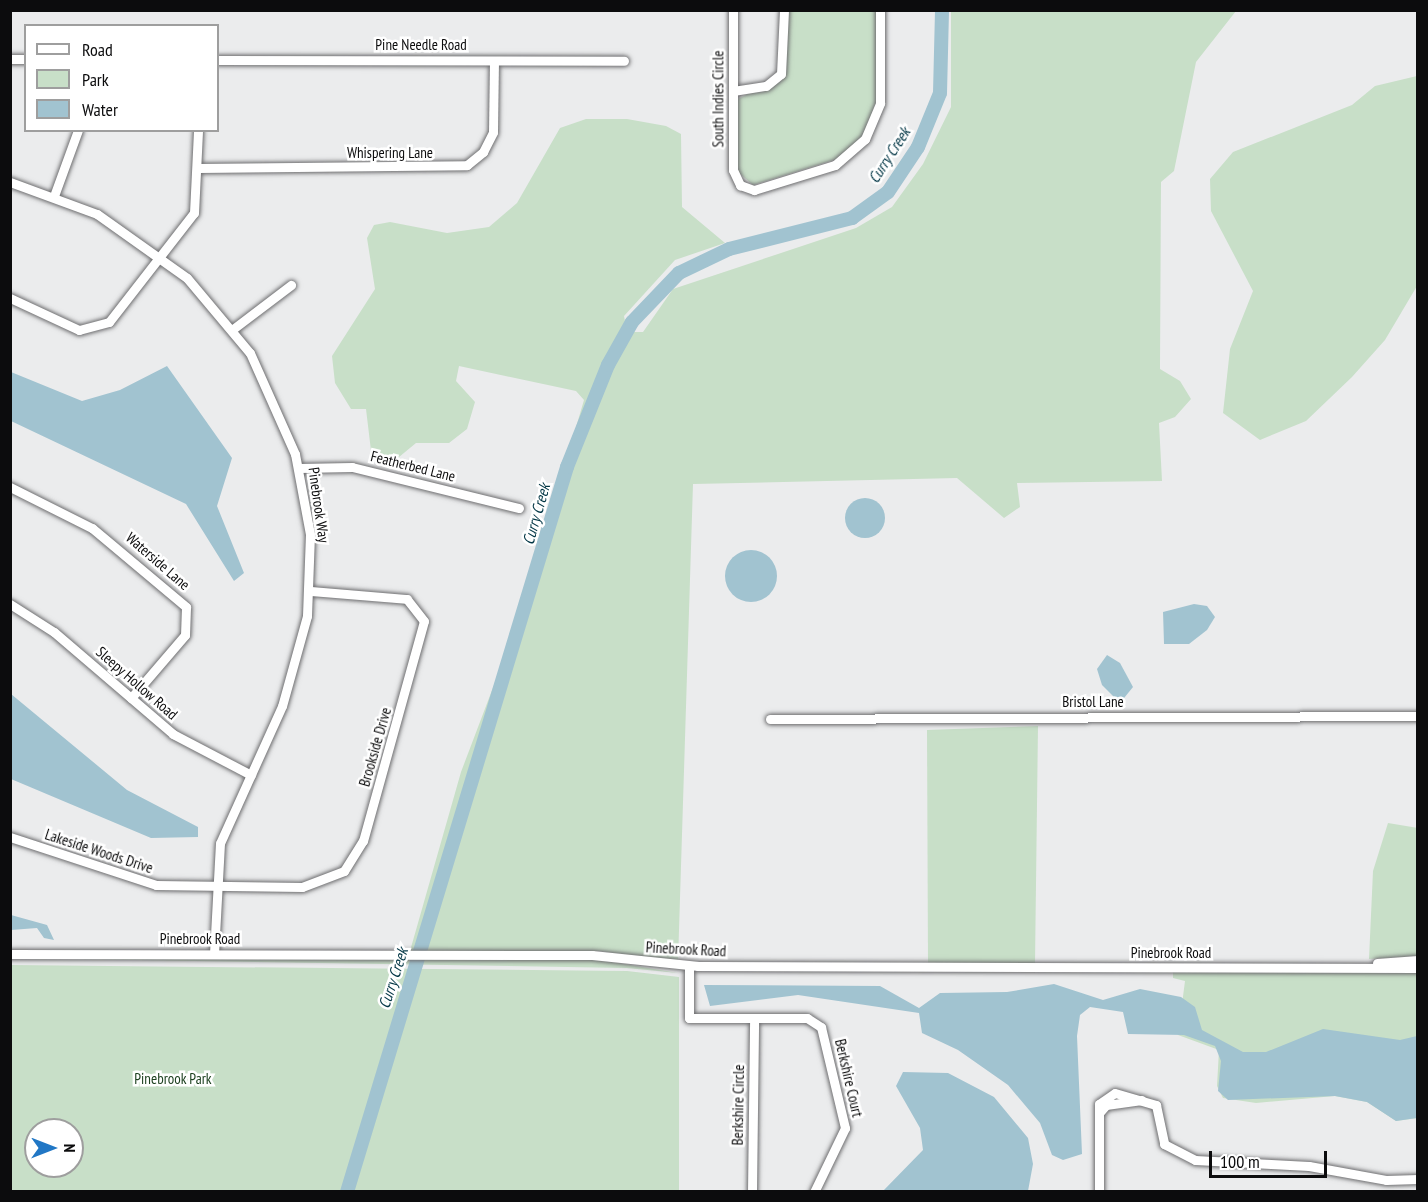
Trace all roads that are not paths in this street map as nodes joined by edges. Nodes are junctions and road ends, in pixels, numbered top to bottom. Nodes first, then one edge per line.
1 (733, 10) edge
2 (784, 10) edge
3 (880, 10) edge
4 (219, 60) edge
5 (494, 61) junction
6 (624, 61) dead end
7 (733, 91) junction
8 (77, 132) edge
9 (198, 132) edge
10 (198, 168) junction
11 (10, 182) edge
12 (54, 196) junction
13 (162, 256) junction
14 (291, 285) dead end
15 (10, 298) edge
16 (233, 329) junction
17 (299, 468) junction
18 (10, 488) edge
19 (519, 508) dead end
20 (309, 591) junction
21 (10, 604) edge
22 (131, 698) junction
23 (1418, 717) edge
24 (770, 719) dead end
25 (251, 775) junction
26 (10, 837) edge
27 (215, 887) junction
28 (10, 954) edge
29 (214, 954) junction
30 (1418, 960) edge
31 (689, 966) junction
32 (1324, 968) junction
33 (1418, 968) edge
34 (754, 1018) junction
35 (1418, 1179) edge
36 (752, 1191) edge
37 (814, 1191) edge
38 (1099, 1191) edge

1 - 7 street, South Indies Circle
2 - 7 street
3 - 7 street, South Indies Circle
4 - 5 street, Pine Needle Road
5 - 6 street, Pine Needle Road
5 - 10 street, Whispering Lane
8 - 12 street
9 - 10 street
10 - 13 street
11 - 12 street, Pinebrook Way
12 - 13 street, Pinebrook Way
13 - 15 street
13 - 16 street, Pinebrook Way
14 - 16 street
16 - 17 street, Pinebrook Way
17 - 19 street, Featherbed Lane
17 - 20 street, Pinebrook Way
18 - 22 street, Waterside Lane
20 - 25 street, Pinebrook Way
20 - 27 street, Brookside Drive
21 - 22 street, Sleepy Hollow Road
22 - 25 street, Sleepy Hollow Road
23 - 24 street, Bristol Lane
25 - 27 street, Pinebrook Way
26 - 27 street, Lakeside Woods Drive
27 - 29 street, Pinebrook Way
28 - 29 street, Pinebrook Road
29 - 31 street, Pinebrook Road
30 - 32 street, Pinebrook Road
31 - 32 street, Pinebrook Road
31 - 34 street, Berkshire Court
32 - 33 street, Pinebrook Road
34 - 36 street, Berkshire Circle
34 - 37 street, Berkshire Court
35 - 38 street

